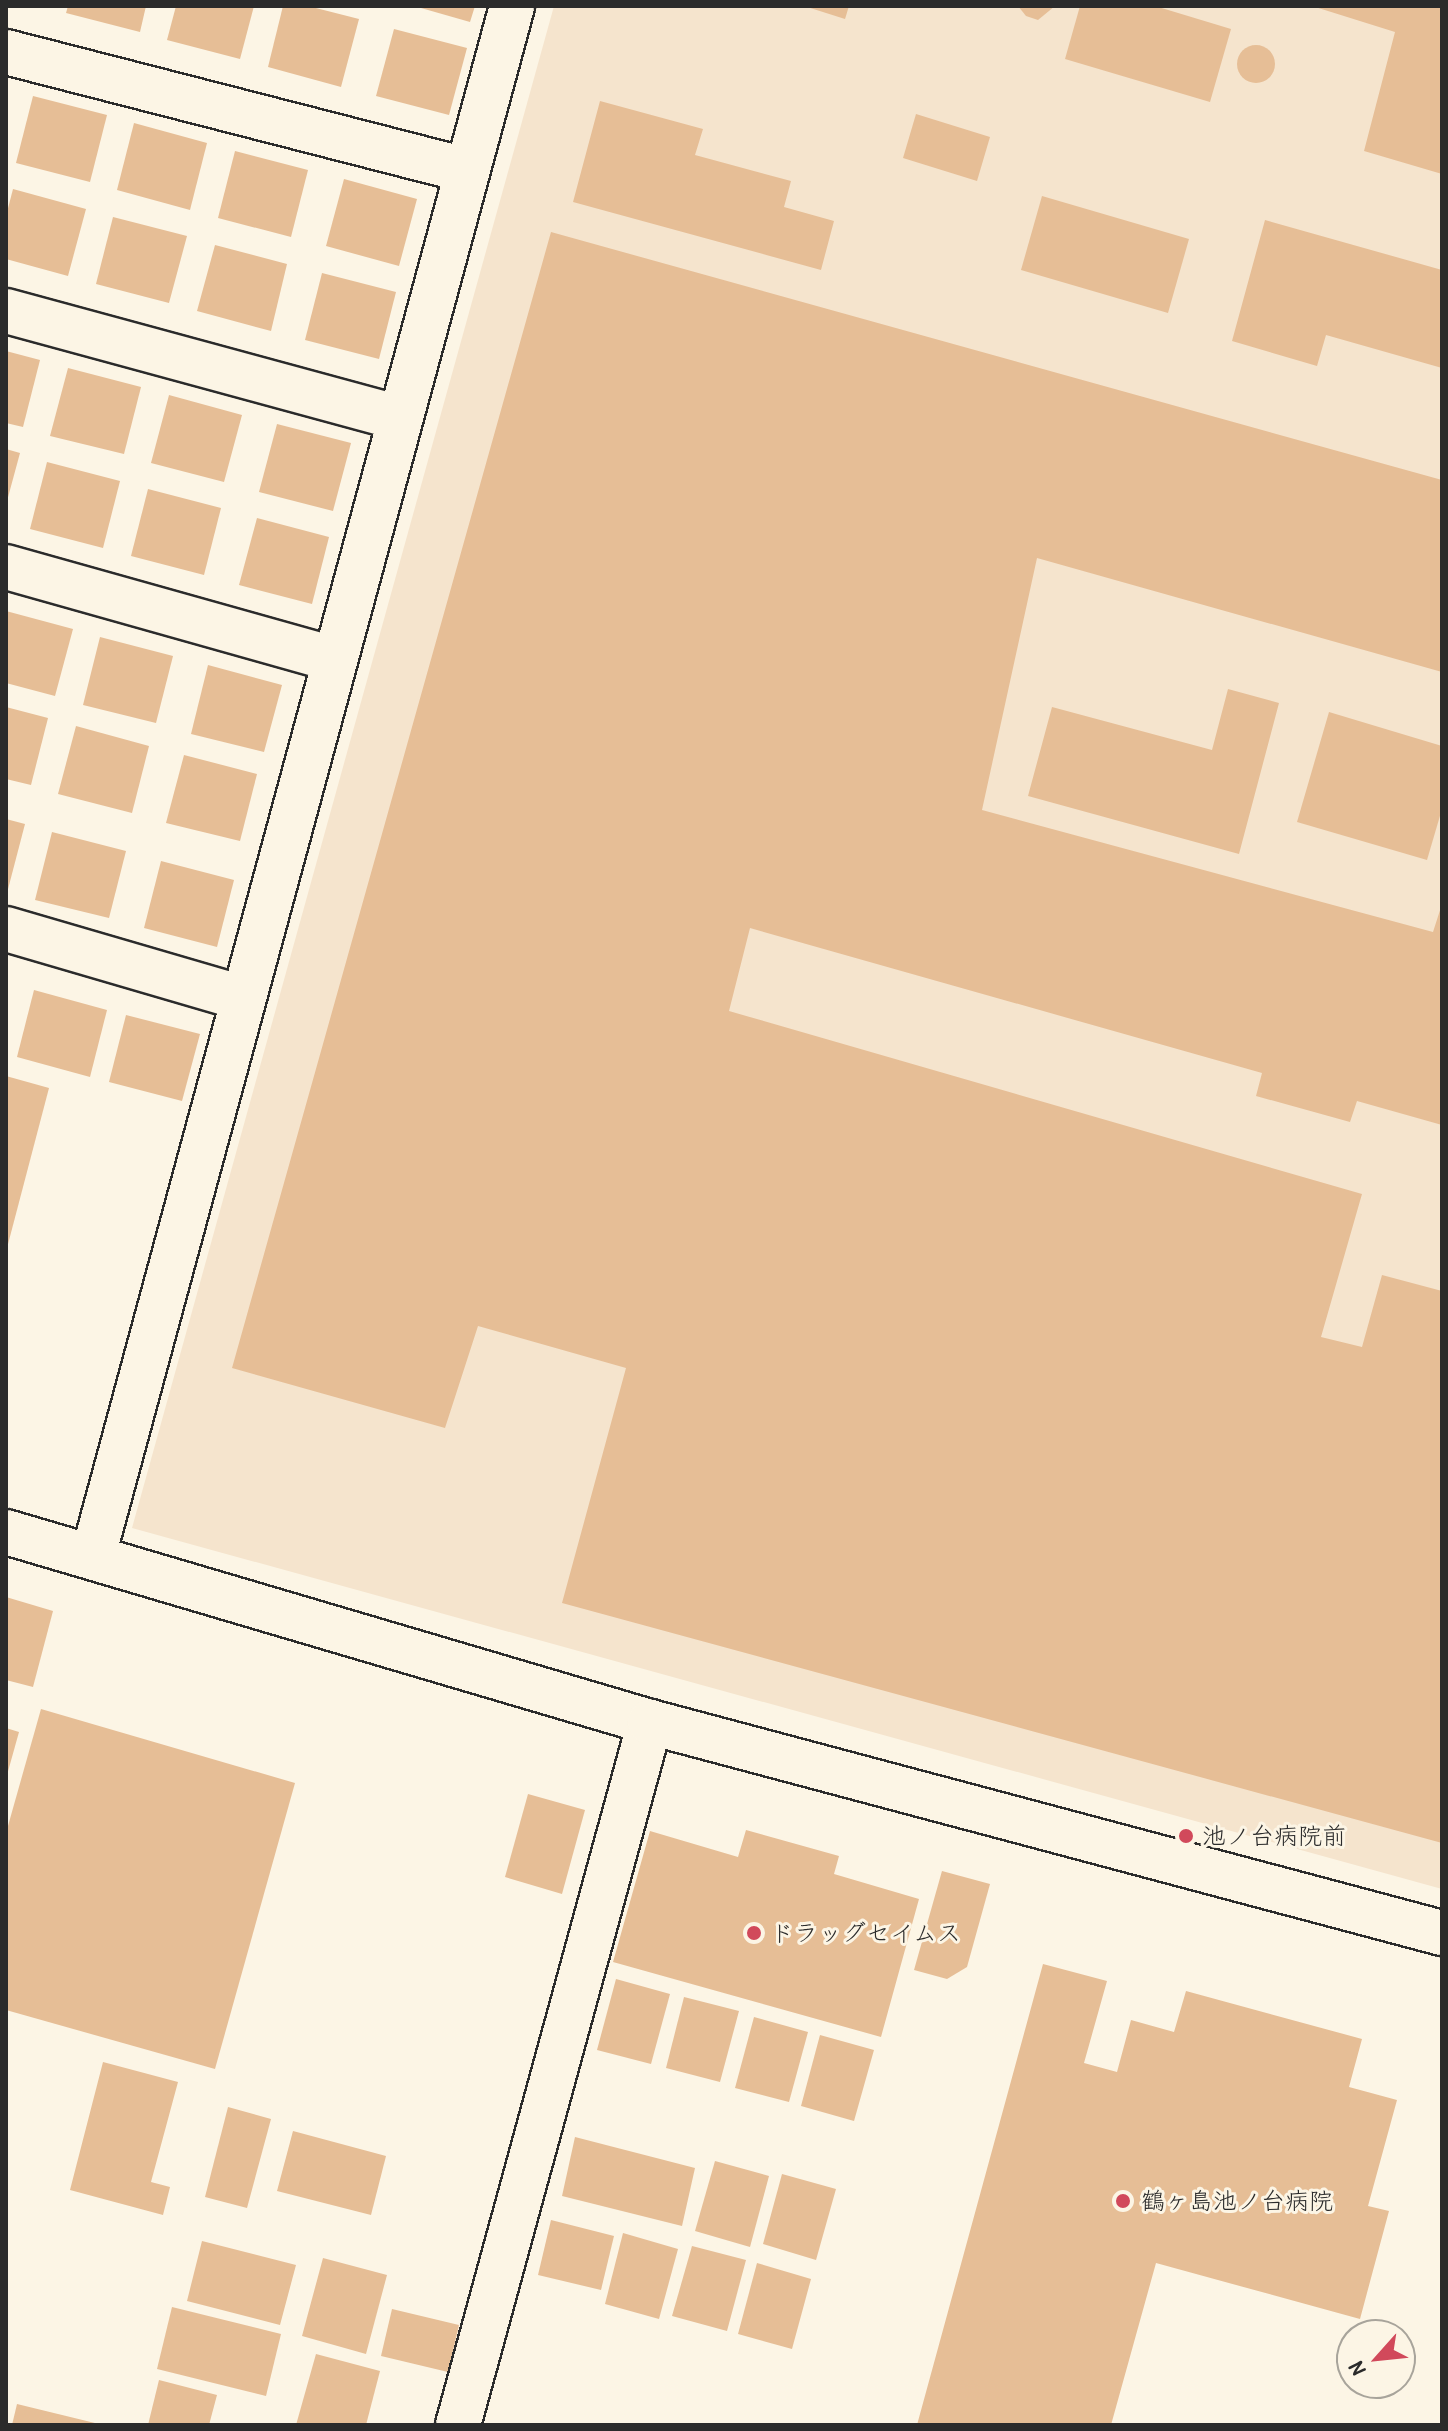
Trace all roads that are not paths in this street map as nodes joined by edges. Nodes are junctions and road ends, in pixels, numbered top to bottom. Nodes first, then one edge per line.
1 (512, 6) edge
2 (6, 52) edge
3 (467, 170) junction
4 (6, 311) edge
5 (399, 418) junction
6 (6, 567) edge
7 (334, 659) junction
8 (6, 929) edge
9 (242, 998) junction
10 (6, 1533) edge
11 (93, 1556) junction
12 (650, 1722) junction
13 (1442, 1933) edge
14 (458, 2425) edge

1 - 3 street
2 - 3 street
3 - 5 street
4 - 5 street
5 - 7 street
6 - 7 street
7 - 9 street
8 - 9 street
9 - 11 street
10 - 11 street
11 - 12 street
12 - 13 street
12 - 14 street

